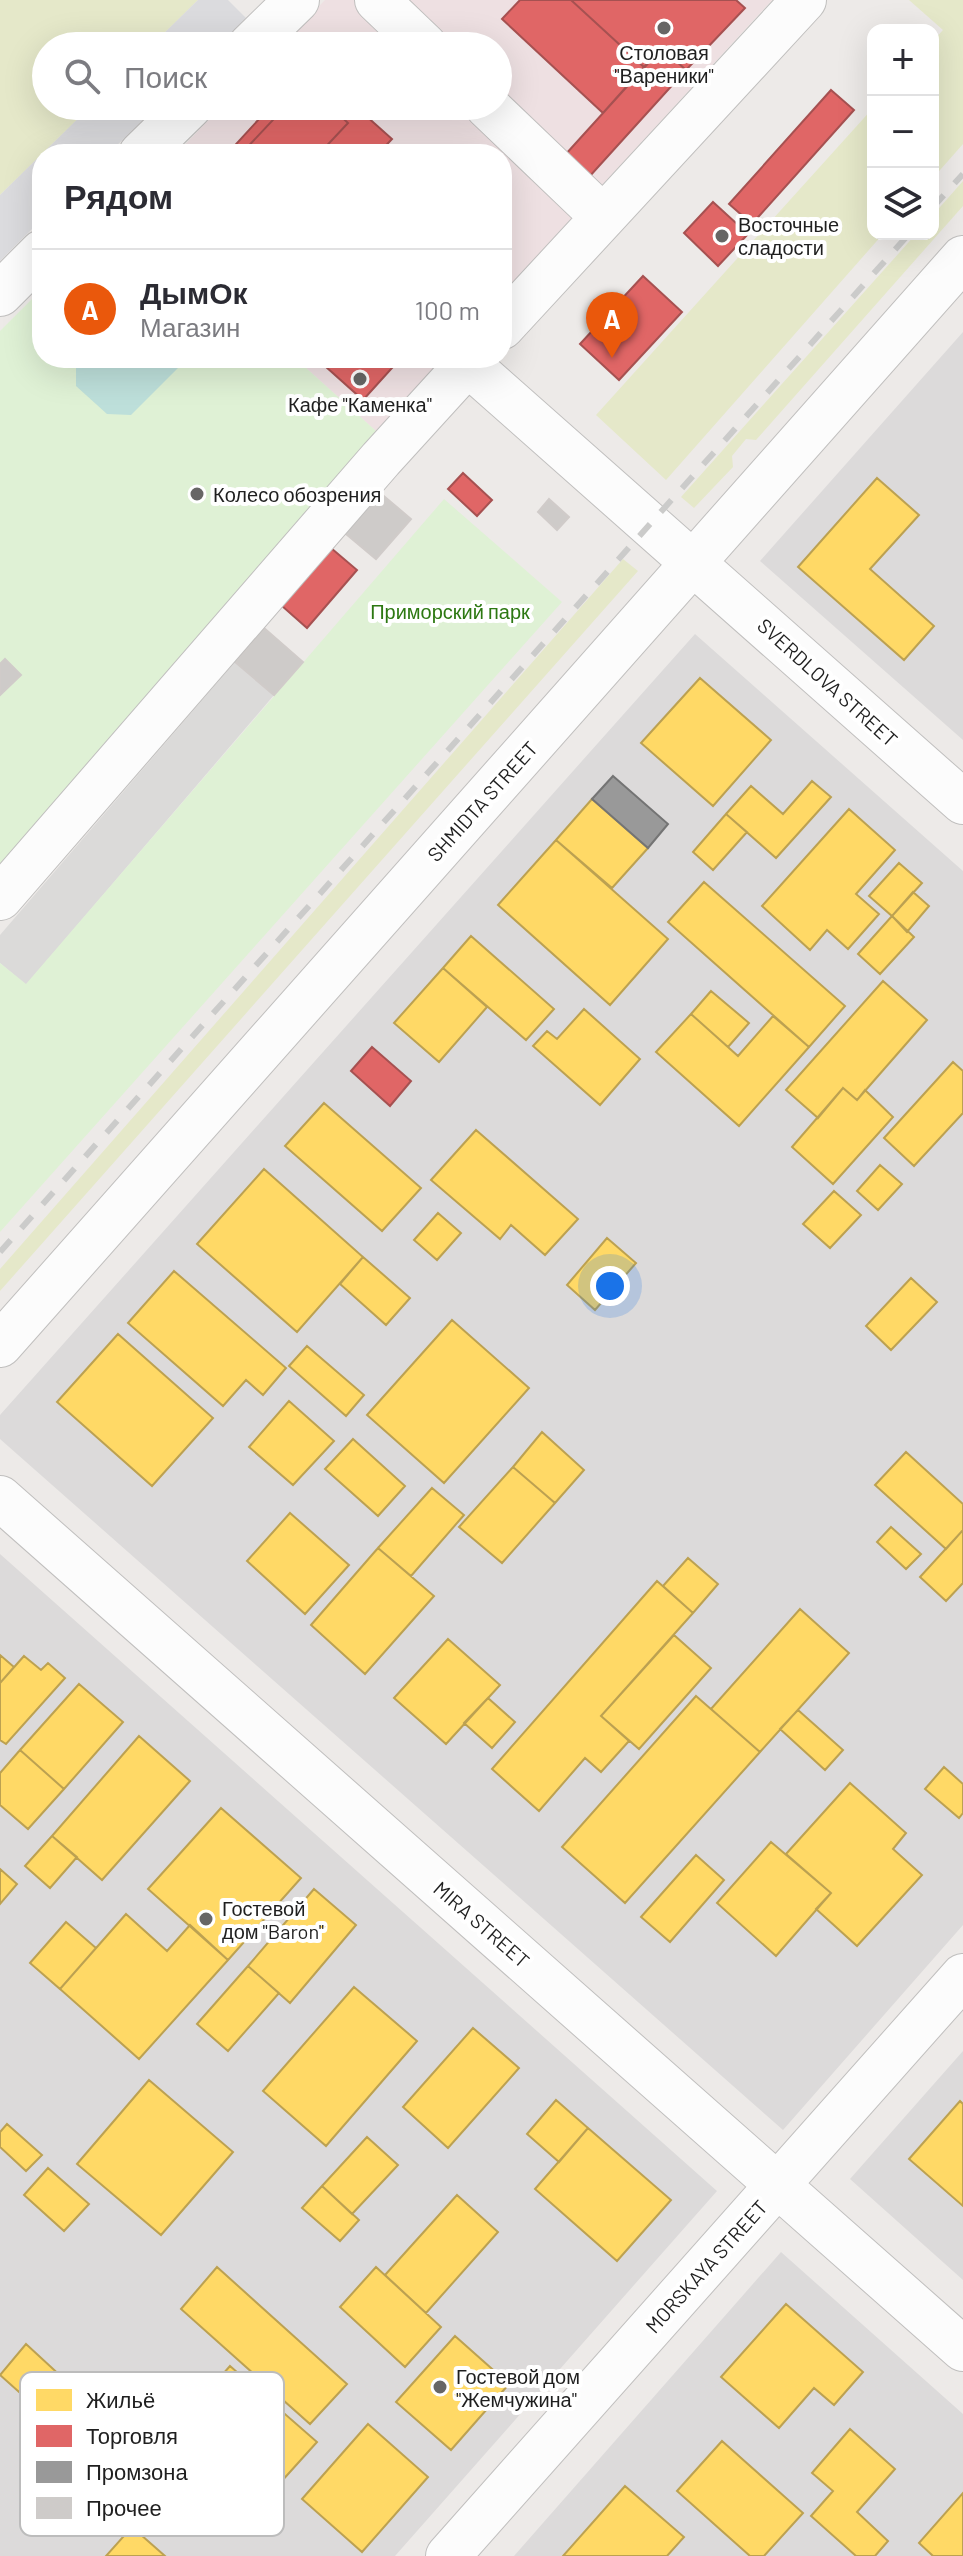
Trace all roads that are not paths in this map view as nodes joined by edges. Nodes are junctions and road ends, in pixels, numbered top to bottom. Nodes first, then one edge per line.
1 (297, 0) edge
2 (377, 0) edge
3 (804, 0) edge
4 (264, 32) edge
5 (410, 32) edge
6 (176, 120) edge
7 (502, 120) edge
8 (151, 144) edge
9 (603, 217) junction
10 (963, 258) edge
11 (32, 262) edge
12 (0, 294) edge
13 (512, 316) edge
14 (465, 368) edge
15 (479, 368) edge
16 (693, 562) junction
17 (963, 802) edge
18 (0, 898) edge
19 (0, 1345) edge
20 (0, 1498) edge
21 (963, 1976) edge
22 (778, 2186) junction
23 (963, 2349) edge
24 (448, 2556) edge

1 - 4 street
2 - 5 street
3 - 9 street
6 - 8 street
7 - 9 street
9 - 13 street
10 - 16 street, SHMIDTA STREET
11 - 12 street
14 - 18 street
15 - 16 street, SVERDLOVA STREET
16 - 17 street, SVERDLOVA STREET
16 - 19 street, SHMIDTA STREET
20 - 22 street, MIRA STREET
21 - 22 street, MORSKAYA STREET
22 - 23 street, MIRA STREET
22 - 24 street, MORSKAYA STREET

